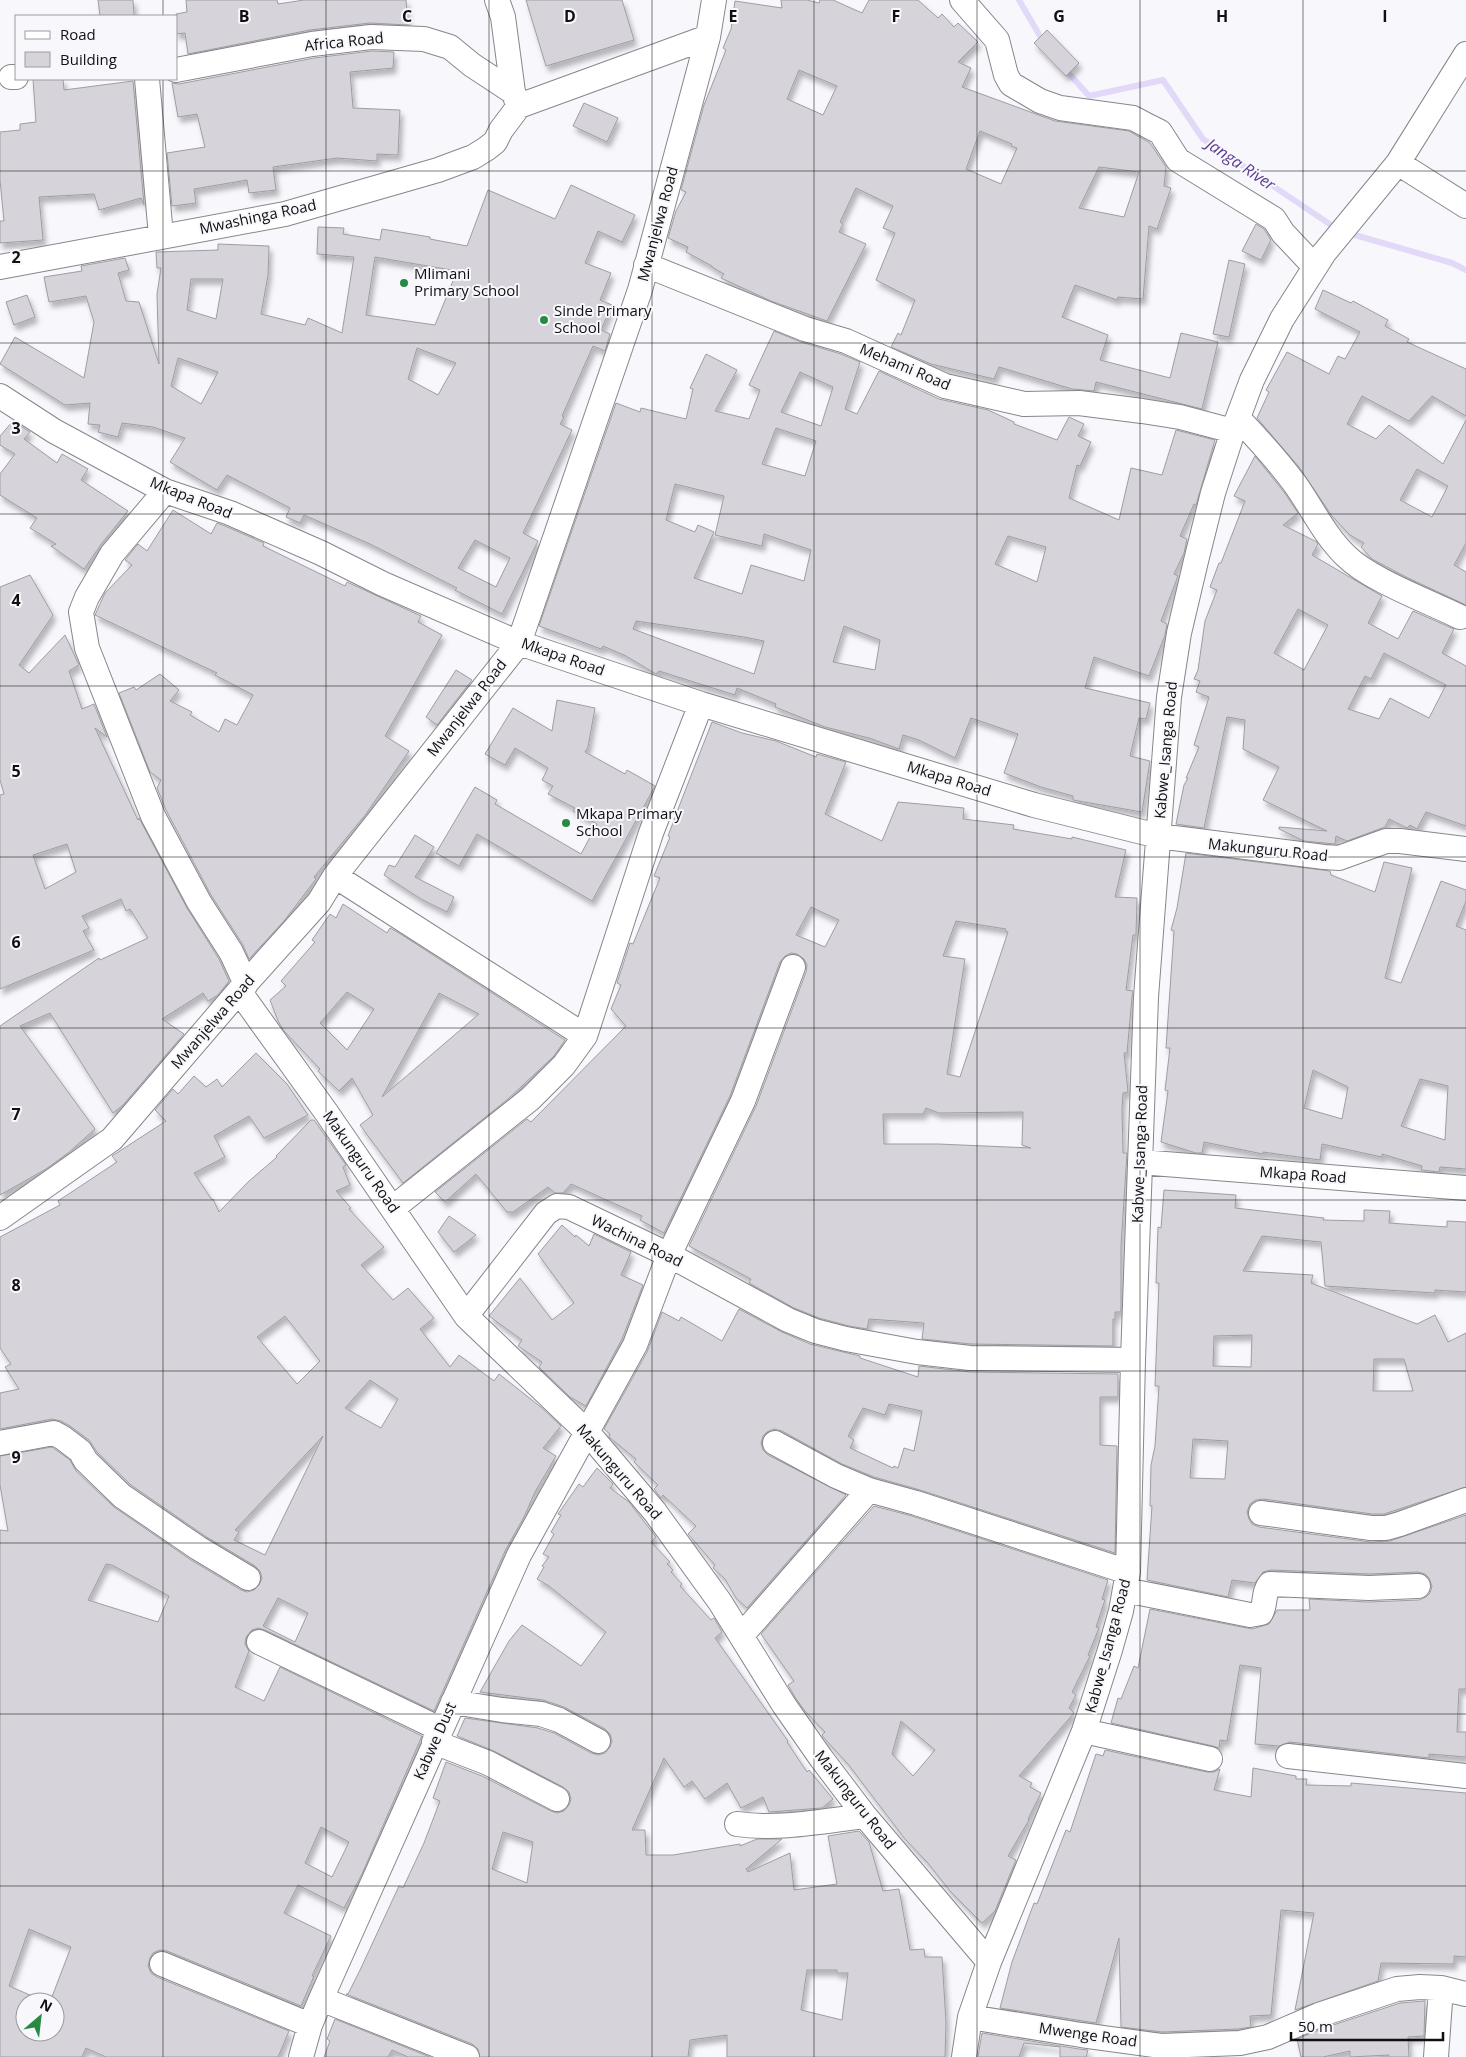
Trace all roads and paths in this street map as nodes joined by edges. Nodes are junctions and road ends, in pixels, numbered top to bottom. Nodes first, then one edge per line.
1 (497, 0) edge
2 (714, 0) edge
3 (962, 0) edge
4 (708, 37) junction
5 (1466, 54) edge
6 (178, 70) edge
7 (147, 80) edge
8 (516, 99) junction
9 (1398, 163) junction
10 (1466, 206) edge
11 (161, 236) junction
12 (1319, 260) junction
13 (646, 266) junction
14 (0, 267) edge
15 (0, 396) edge
16 (1236, 424) junction
17 (165, 491) junction
18 (1460, 616) dead end
19 (519, 643) junction
20 (701, 704) junction
21 (1158, 836) junction
22 (1466, 849) edge
23 (335, 876) junction
24 (793, 967) dead end
25 (242, 987) junction
26 (584, 1036) junction
27 (1140, 1162) junction
28 (1466, 1188) edge
29 (394, 1208) junction
30 (0, 1218) edge
31 (669, 1255) junction
32 (466, 1316) junction
33 (1133, 1360) junction
34 (588, 1433) junction
35 (0, 1443) edge
36 (775, 1443) dead end
37 (869, 1490) junction
38 (1466, 1500) edge
39 (1261, 1513) dead end
40 (248, 1578) dead end
41 (1126, 1581) junction
42 (1418, 1586) dead end
43 (742, 1635) junction
44 (259, 1642) dead end
45 (453, 1702) junction
46 (1084, 1731) junction
47 (437, 1735) junction
48 (598, 1741) dead end
49 (1288, 1756) dead end
50 (1210, 1759) dead end
51 (1466, 1776) edge
52 (557, 1799) dead end
53 (865, 1816) junction
54 (737, 1824) dead end
55 (989, 1962) junction
56 (162, 1964) dead end
57 (1441, 1988) junction
58 (1466, 1994) edge
59 (322, 1999) junction
60 (970, 2017) junction
61 (310, 2025) junction
62 (301, 2057) edge
63 (468, 2057) edge
64 (964, 2057) edge
65 (1436, 2057) edge

1 - 8 street
2 - 4 street, Mwanjelwa Road
3 - 12 street
4 - 8 street
4 - 13 street, Mwanjelwa Road
5 - 9 street, Kabwe_Isanga Road
6 - 8 street, Africa Road
7 - 11 street
8 - 11 street, Mwashinga Road
9 - 10 street
9 - 12 street, Kabwe_Isanga Road
11 - 14 street, Mwashinga Road
12 - 16 street, Kabwe_Isanga Road
13 - 16 street, Mehami Road
13 - 19 street, Mwanjelwa Road
15 - 17 street, Mkapa Road
16 - 18 street
16 - 21 street, Kabwe_Isanga Road
17 - 19 street, Mkapa Road
17 - 25 street, Makunguru Road
19 - 20 street, Mkapa Road
19 - 23 street, Mwanjelwa Road
20 - 21 street, Mkapa Road
20 - 26 street
21 - 22 street, Makunguru Road
21 - 27 street, Kabwe_Isanga Road
23 - 25 street, Mwanjelwa Road
23 - 26 street
24 - 31 street, Kabwe Dust
25 - 29 street, Makunguru Road
25 - 30 street, Mwanjelwa Road
26 - 29 street
27 - 28 street, Mkapa Road
27 - 33 street, Kabwe_Isanga Road
29 - 32 street, Makunguru Road
31 - 32 street, Wachina Road
31 - 33 street, Wachina Road
31 - 34 street, Kabwe Dust
32 - 34 street, Makunguru Road
33 - 41 street, Kabwe_Isanga Road
34 - 43 street, Makunguru Road
34 - 45 street, Kabwe Dust
35 - 40 street
36 - 37 street
37 - 41 street
37 - 43 street
38 - 39 street
41 - 42 street
41 - 46 street, Kabwe_Isanga Road
43 - 53 street, Makunguru Road
44 - 47 street
45 - 47 street, Kabwe Dust
45 - 48 street
46 - 50 street
46 - 55 street, Kabwe_Isanga Road
47 - 52 street
47 - 59 street, Kabwe Dust
49 - 51 street
53 - 54 street
53 - 55 street, Makunguru Road
55 - 60 street, Kabwe_Isanga Road
56 - 61 street
57 - 58 street, Mwenge Road
57 - 60 street, Mwenge Road
57 - 65 street
59 - 61 street, Kabwe Dust
59 - 63 street
60 - 64 street, Kabwe_Isanga Road
61 - 62 street, Kabwe Dust

